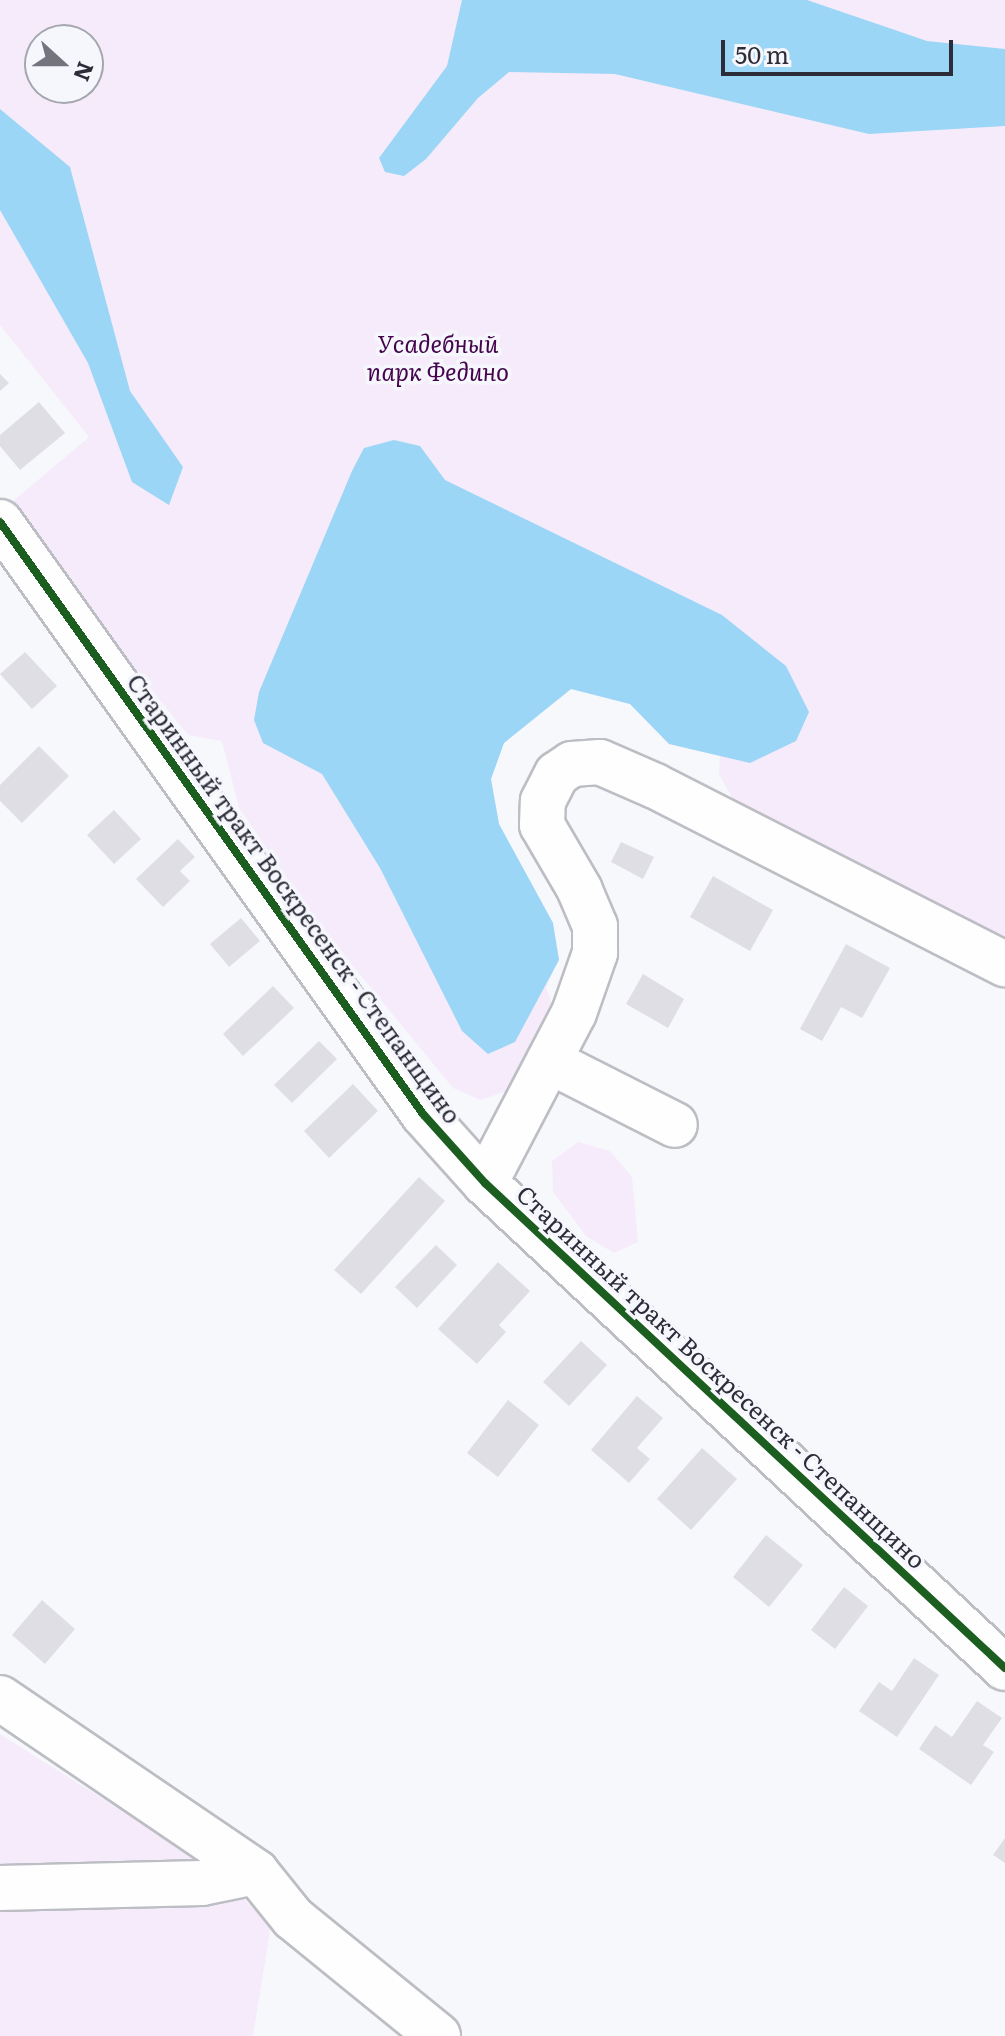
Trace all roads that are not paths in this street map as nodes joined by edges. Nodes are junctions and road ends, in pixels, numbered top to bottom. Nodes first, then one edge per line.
1 (0, 522) edge
2 (1005, 964) edge
3 (549, 1061) junction
4 (675, 1125) dead end
5 (485, 1183) junction
6 (1005, 1668) edge
7 (0, 1698) edge
8 (256, 1872) junction
9 (0, 1888) edge
10 (438, 2036) edge

1 - 5 street, Старинный тракт Воскресенск - Степанщино
2 - 3 street
3 - 4 street
3 - 5 street
5 - 6 street, Старинный тракт Воскресенск - Степанщино
7 - 8 street
8 - 9 street
8 - 10 street

